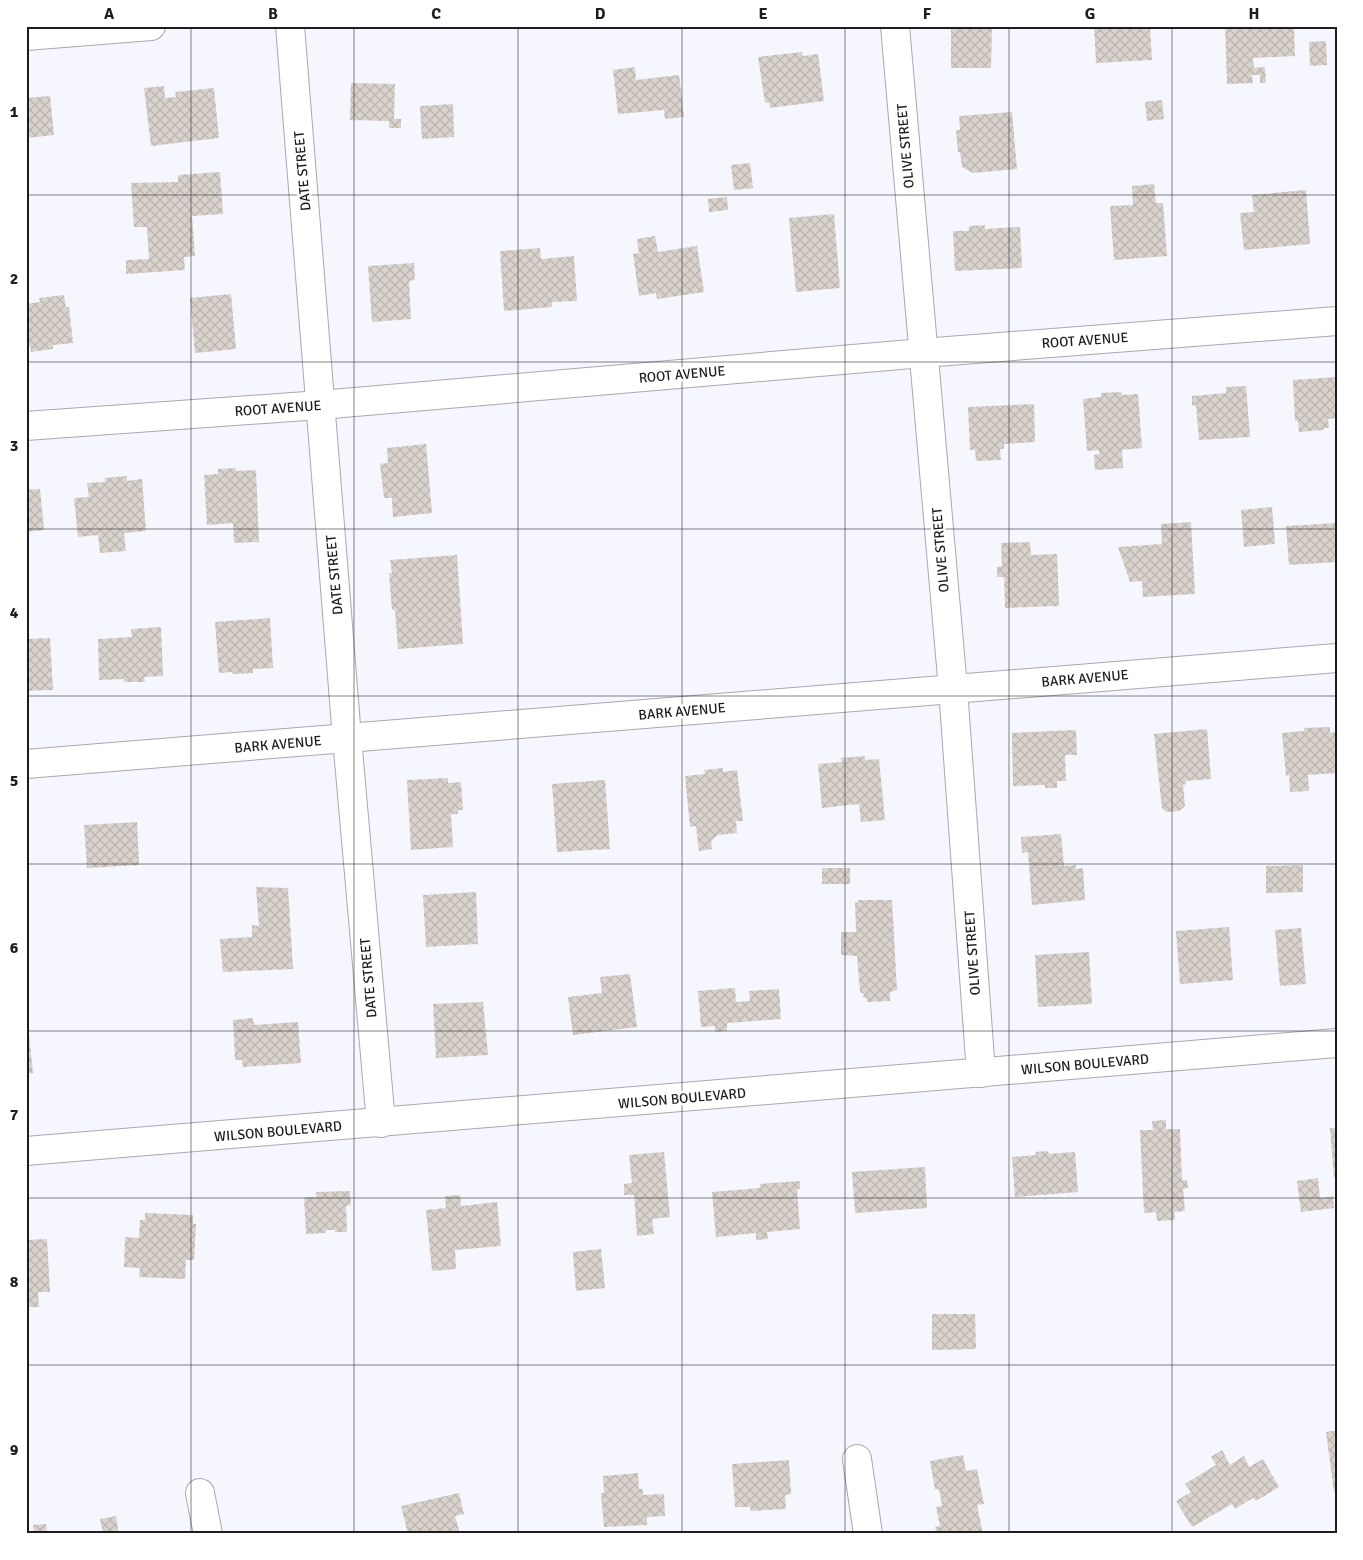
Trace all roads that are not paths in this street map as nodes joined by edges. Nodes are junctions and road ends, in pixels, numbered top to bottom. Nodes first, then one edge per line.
1 (152, 26) edge
2 (290, 26) edge
3 (895, 26) edge
4 (26, 36) edge
5 (1337, 320) edge
6 (923, 353) junction
7 (320, 404) junction
8 (26, 426) edge
9 (1337, 658) edge
10 (953, 689) junction
11 (347, 738) junction
12 (26, 764) edge
13 (1337, 1043) edge
14 (981, 1073) junction
15 (380, 1123) junction
16 (26, 1151) edge
17 (857, 1459) dead end
18 (200, 1493) dead end
19 (208, 1534) edge
20 (868, 1534) edge

1 - 4 street
2 - 7 street, DATE STREET
3 - 6 street, OLIVE STREET
5 - 6 street, ROOT AVENUE
6 - 7 street, ROOT AVENUE
6 - 10 street, OLIVE STREET
7 - 8 street, ROOT AVENUE
7 - 11 street, DATE STREET
9 - 10 street, BARK AVENUE
10 - 11 street, BARK AVENUE
10 - 14 street, OLIVE STREET
11 - 12 street, BARK AVENUE
11 - 15 street, DATE STREET
13 - 14 street, WILSON BOULEVARD
14 - 15 street, WILSON BOULEVARD
15 - 16 street, WILSON BOULEVARD
17 - 20 street
18 - 19 street

